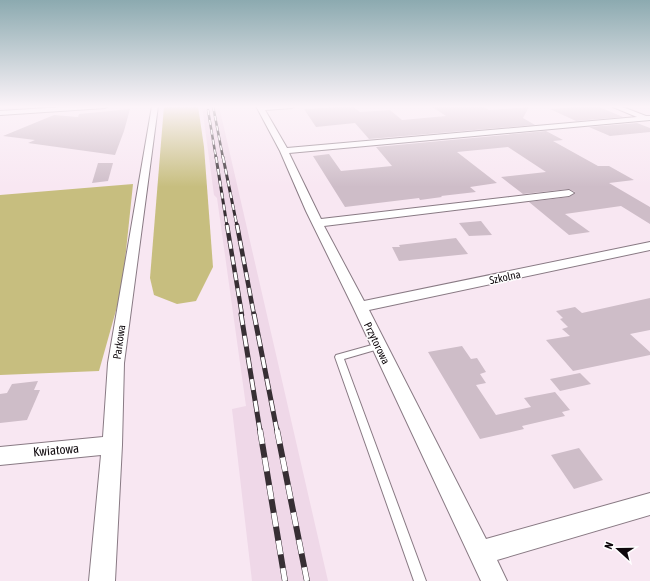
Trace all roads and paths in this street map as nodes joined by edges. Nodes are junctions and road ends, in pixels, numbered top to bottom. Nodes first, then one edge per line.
1 (151, 133) edge
2 (274, 133) edge
3 (482, 133) edge
4 (284, 151) junction
5 (569, 193) dead end
6 (317, 223) junction
7 (650, 246) edge
8 (360, 307) junction
9 (379, 346) junction
10 (112, 445) junction
11 (0, 456) edge
12 (650, 504) edge
13 (480, 553) junction
14 (102, 581) edge
15 (420, 581) edge
16 (494, 581) edge

1 - 10 street, Parkowa
2 - 4 street, Przytorowa
3 - 4 street
4 - 6 street, Przytorowa
5 - 6 street
6 - 8 street, Przytorowa
7 - 8 street, Szkolna
8 - 9 street, Przytorowa
9 - 13 street, Przytorowa
9 - 15 lane
10 - 11 street, Kwiatowa
10 - 14 street, Parkowa
12 - 13 street
13 - 16 street, Przytorowa

